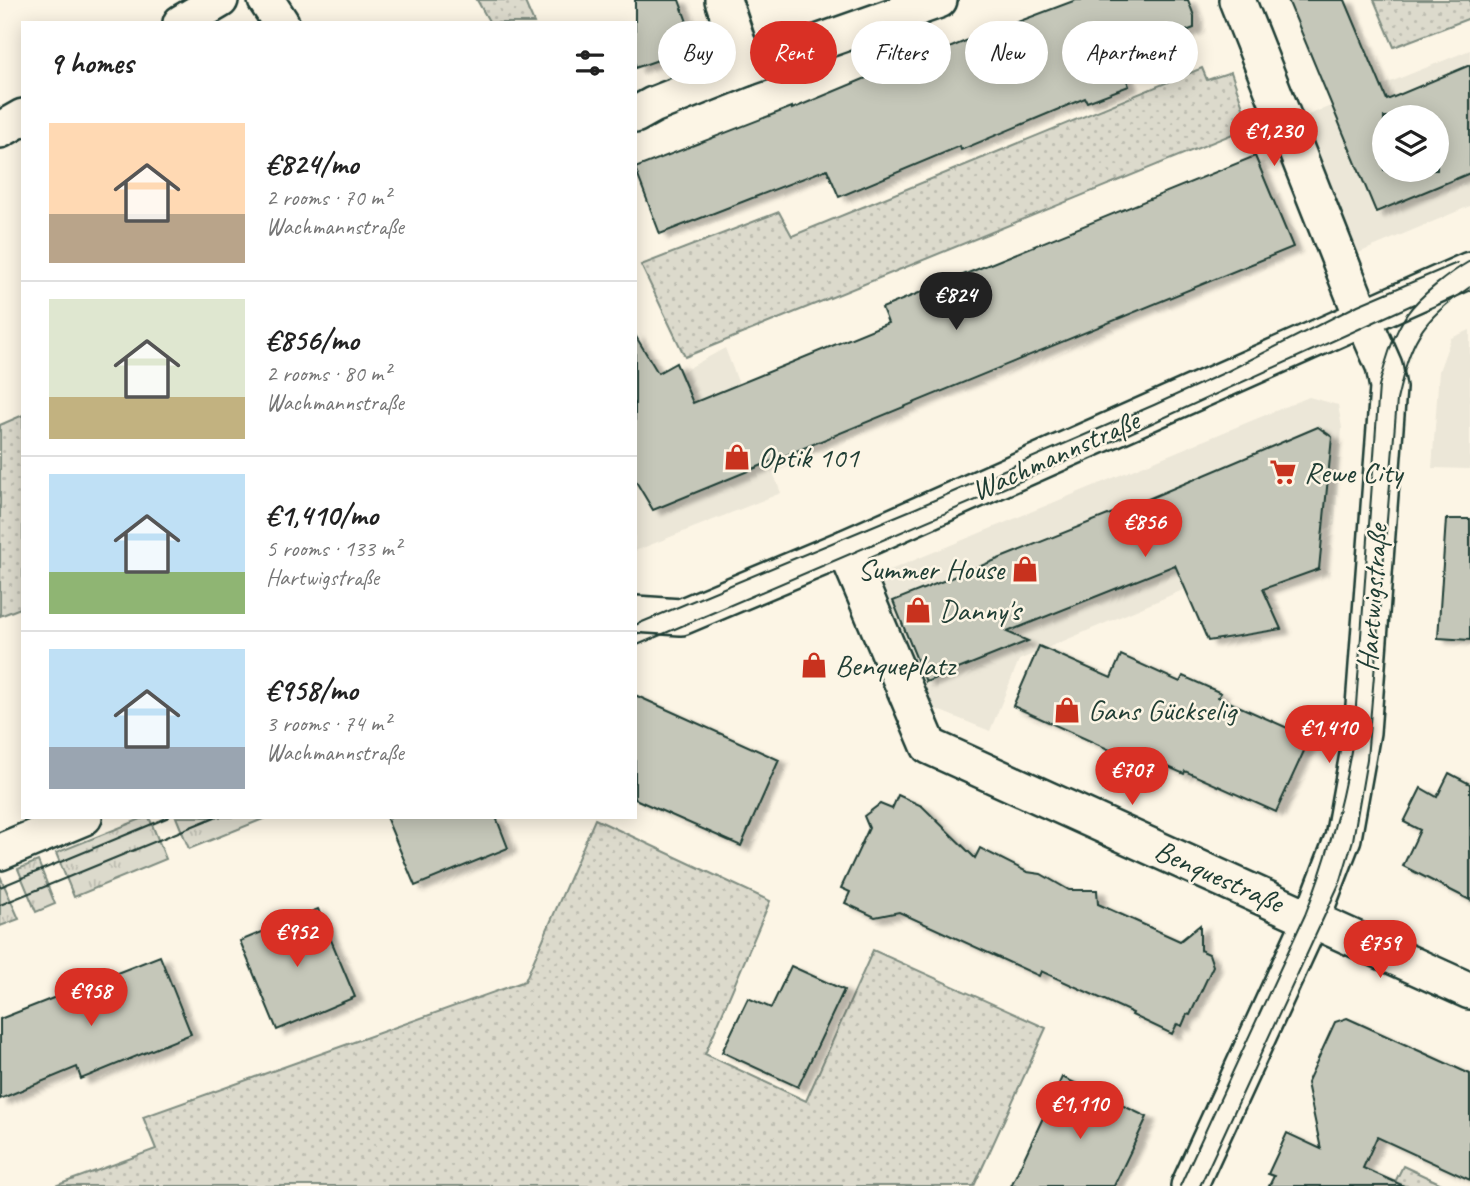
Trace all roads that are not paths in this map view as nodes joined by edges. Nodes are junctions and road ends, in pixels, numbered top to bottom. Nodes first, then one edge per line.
1 (220, 0) edge
2 (267, 0) edge
3 (723, 0) edge
4 (939, 0) edge
5 (1237, 0) edge
6 (184, 21) edge
7 (280, 21) edge
8 (746, 68) junction
9 (637, 114) edge
10 (21, 118) edge
11 (0, 130) edge
12 (1470, 270) edge
13 (1362, 316) junction
14 (845, 548) junction
15 (637, 613) edge
16 (79, 819) edge
17 (0, 852) edge
18 (1312, 918) junction
19 (1470, 991) edge
20 (1189, 1186) edge

1 - 6 street
2 - 7 street
3 - 8 street
4 - 8 street
5 - 13 street, Hartwigstraße
8 - 9 street
10 - 11 street
12 - 13 street, Wachmannstraße
13 - 14 street, Wachmannstraße
13 - 18 street, Hartwigstraße
14 - 15 street, Wachmannstraße
14 - 18 street, Benquestraße
16 - 17 street
18 - 19 street, Benquestraße
18 - 20 street, Hartwigstraße

